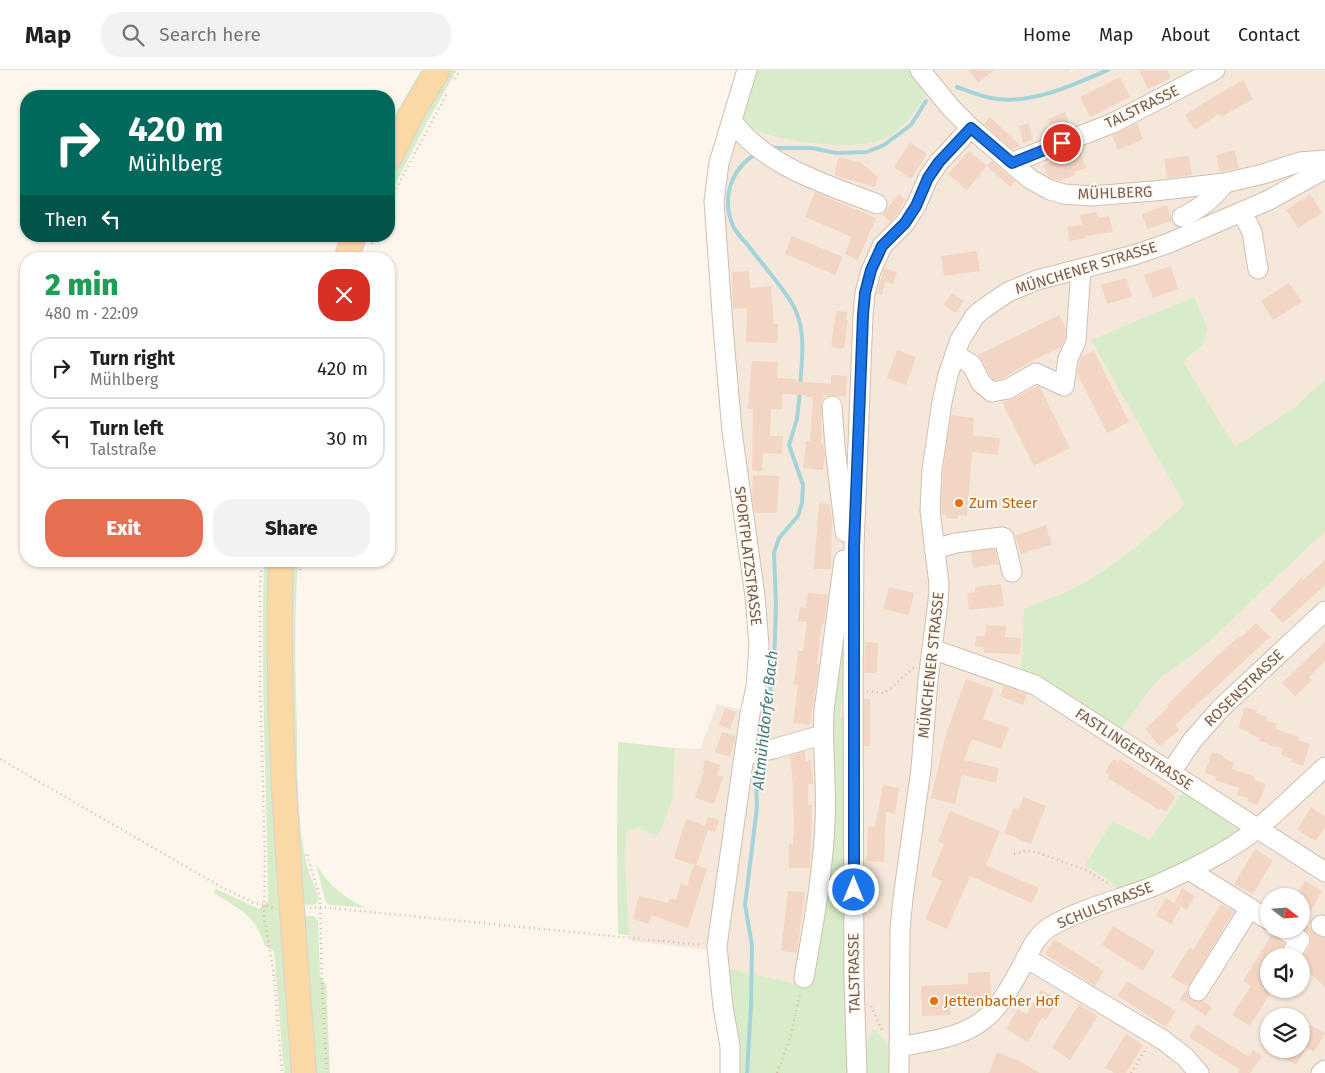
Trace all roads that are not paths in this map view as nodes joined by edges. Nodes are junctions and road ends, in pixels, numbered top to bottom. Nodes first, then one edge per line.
1 (747, 70) edge
2 (920, 70) edge
3 (1215, 70) edge
4 (445, 78) edge
5 (732, 120) junction
6 (971, 128) junction
7 (395, 147) edge
8 (1325, 160) edge
9 (1012, 163) junction
10 (1325, 169) edge
11 (1225, 183) junction
12 (877, 204) dead end
13 (1242, 212) junction
14 (1182, 217) dead end
15 (1081, 269) junction
16 (1258, 269) dead end
17 (955, 354) junction
18 (832, 406) dead end
19 (851, 548) junction
20 (934, 549) junction
21 (291, 567) edge
22 (1012, 572) dead end
23 (1325, 611) edge
24 (932, 649) junction
25 (822, 735) junction
26 (748, 754) junction
27 (1325, 766) edge
28 (1171, 772) junction
29 (1257, 828) junction
30 (1188, 870) junction
31 (1325, 872) edge
32 (1250, 908) junction
33 (1260, 914) edge
34 (1297, 938) edge
35 (1295, 948) edge
36 (1026, 958) junction
37 (804, 978) road end
38 (1198, 991) dead end
39 (899, 1047) junction
40 (1325, 1070) edge
41 (304, 1073) edge
42 (730, 1073) edge
43 (857, 1073) edge
44 (899, 1073) edge
45 (1199, 1073) edge
46 (1322, 1073) edge

1 - 5 street, SPORTPLATZSTRASSE
2 - 6 street, MÜHLBERG
3 - 9 street, TALSTRASSE
4 - 7 main road
5 - 12 street
5 - 26 street, SPORTPLATZSTRASSE
6 - 9 street, MÜHLBERG
6 - 19 street, TALSTRASSE
8 - 11 street, MÜHLBERG
9 - 11 street, MÜHLBERG
10 - 13 street, MÜNCHENER STRASSE
11 - 14 street
13 - 15 street, MÜNCHENER STRASSE
13 - 16 street
15 - 17 street, MÜNCHENER STRASSE
15 - 17 street
17 - 20 street, MÜNCHENER STRASSE
18 - 19 street
19 - 25 street
19 - 43 street, TALSTRASSE
20 - 22 street
20 - 24 street, MÜNCHENER STRASSE
21 - 41 main road
23 - 28 street, ROSENSTRASSE
24 - 28 street, FASTLINGERSTRASSE
24 - 39 street, MÜNCHENER STRASSE
25 - 26 street
25 - 37 street
26 - 42 street, SPORTPLATZSTRASSE
27 - 29 street, SCHULSTRASSE
28 - 29 street, FASTLINGERSTRASSE
29 - 30 street, SCHULSTRASSE
29 - 31 street, FASTLINGERSTRASSE
30 - 32 street
30 - 36 street, SCHULSTRASSE
32 - 33 street
32 - 38 street
34 - 35 street
36 - 39 street, SCHULSTRASSE
36 - 45 street
39 - 44 street, MÜNCHENER STRASSE
40 - 46 street

